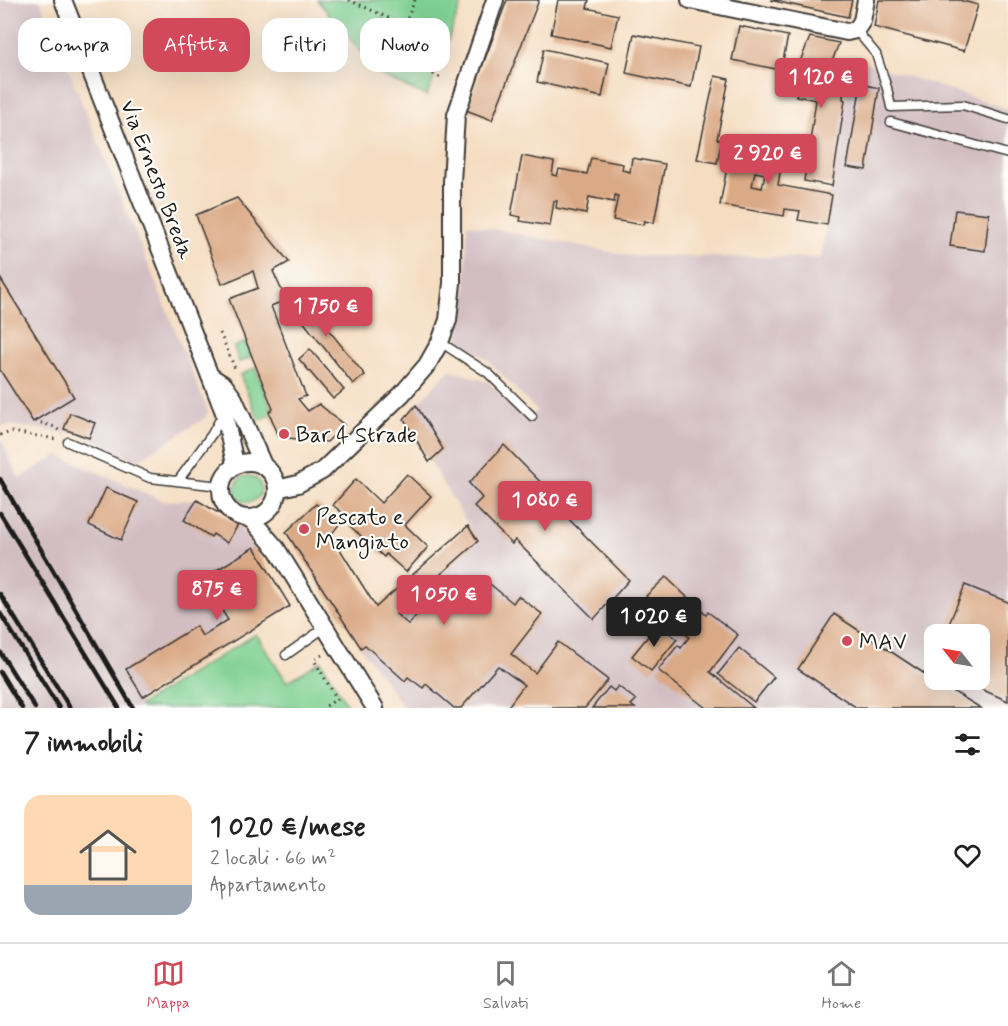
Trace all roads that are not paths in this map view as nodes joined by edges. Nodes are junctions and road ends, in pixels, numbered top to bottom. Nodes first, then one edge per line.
1 (63, 0) edge
2 (495, 0) edge
3 (690, 0) edge
4 (866, 0) edge
5 (856, 30) junction
6 (1008, 119) edge
7 (891, 122) dead end
8 (1008, 154) edge
9 (440, 342) junction
10 (209, 375) junction
11 (224, 412) junction
12 (532, 416) dead end
13 (68, 442) road end
14 (235, 464) junction
15 (264, 467) junction
16 (178, 481) junction
17 (220, 486) junction
18 (277, 489) junction
19 (272, 506) junction
20 (250, 518) junction
21 (276, 548) junction
22 (324, 628) junction
23 (286, 655) dead end
24 (375, 708) edge

1 - 10 street, Via Ernesto Breda
2 - 9 street
3 - 5 street
4 - 5 street
5 - 6 lane
7 - 8 lane
9 - 12 lane
9 - 18 street
10 - 11 street, Via Ernesto Breda
10 - 15 street, Via Ernesto Breda
11 - 14 street, Via Ernesto Breda
11 - 16 lane
13 - 16 lane
14 - 15 street
14 - 17 street
15 - 18 street, Via Ernesto Breda
16 - 17 lane
17 - 20 street
18 - 19 street
19 - 20 street
19 - 21 street
20 - 21 street
21 - 22 street
22 - 23 lane
22 - 24 street

